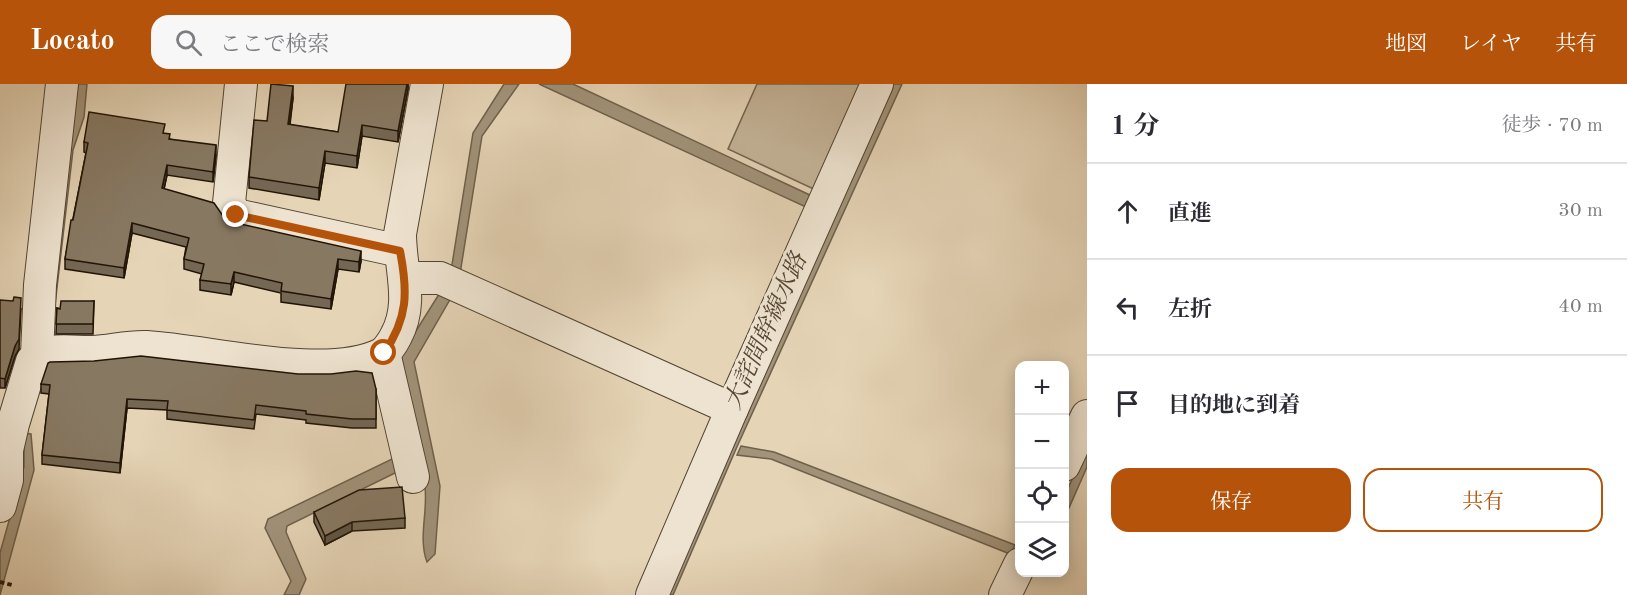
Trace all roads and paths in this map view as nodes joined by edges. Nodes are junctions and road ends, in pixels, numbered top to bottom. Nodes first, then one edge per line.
1 (62, 84) edge
2 (241, 84) edge
3 (427, 84) edge
4 (878, 84) edge
5 (403, 264) junction
6 (384, 353) junction
7 (37, 355) junction
8 (732, 409) junction
9 (1087, 416) edge
10 (4, 452) edge
11 (1069, 456) edge
12 (413, 477) dead end
13 (0, 506) edge
14 (1015, 574) edge
15 (0, 582) edge
16 (12, 585) dead end
17 (652, 595) edge
18 (1005, 595) edge

1 - 7 street
2 - 5 street
3 - 5 street
4 - 8 street
5 - 6 street
5 - 8 street
6 - 7 street
6 - 12 street
7 - 10 street
8 - 17 street
9 - 11 street
10 - 13 street
14 - 18 street
15 - 16 path

